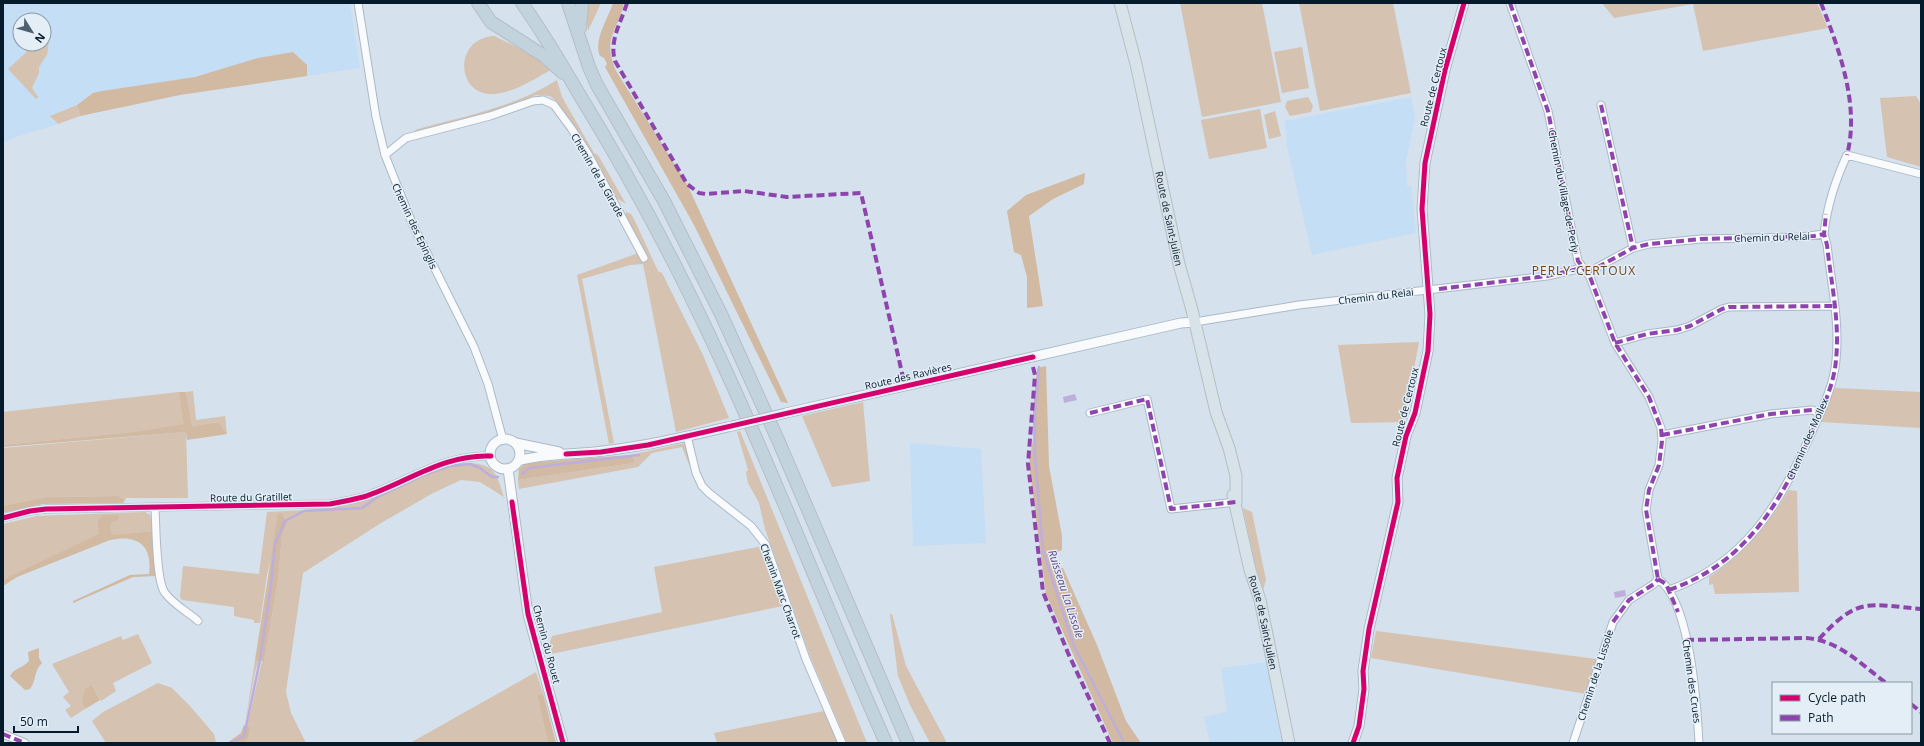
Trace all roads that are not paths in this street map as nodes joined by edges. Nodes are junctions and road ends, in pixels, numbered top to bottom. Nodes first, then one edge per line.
1 (358, 3) edge
2 (478, 3) edge
3 (522, 3) edge
4 (582, 3) edge
5 (1120, 3) edge
6 (1464, 3) edge
7 (1510, 3) edge
8 (570, 5) edge
9 (579, 35) junction
10 (572, 83) junction
11 (1601, 105) dead end
12 (385, 155) junction
13 (1921, 174) edge
14 (1824, 234) junction
15 (1633, 248) junction
16 (644, 258) dead end
17 (1584, 270) junction
18 (1427, 290) junction
19 (1834, 306) junction
20 (1195, 322) junction
21 (1615, 343) junction
22 (1090, 413) dead end
23 (1820, 413) junction
24 (1662, 435) junction
25 (687, 436) junction
26 (503, 440) junction
27 (516, 443) junction
28 (566, 454) junction
29 (491, 456) junction
30 (518, 461) junction
31 (508, 469) junction
32 (1236, 502) junction
33 (155, 508) junction
34 (3, 518) edge
35 (1658, 578) junction
36 (1669, 590) junction
37 (198, 621) dead end
38 (3, 734) edge
39 (25, 743) edge
40 (563, 743) edge
41 (842, 743) edge
42 (886, 743) edge
43 (908, 743) edge
44 (1289, 743) edge
45 (1353, 743) edge
46 (1573, 743) edge
47 (1699, 743) edge

1 - 12 street, Chemin des Epinglis
2 - 10 highway
3 - 10 highway
4 - 9 highway
5 - 20 main road, Route de Saint-Julien
6 - 18 street, Route de Certoux
7 - 17 street, Chemin du Village-de-Perly
8 - 9 highway
9 - 43 highway
10 - 42 highway
11 - 15 street
12 - 16 street, Chemin de la Girade
12 - 26 street, Chemin des Epinglis
13 - 14 street, Chemin du Relai
14 - 15 street, Chemin du Relai
14 - 19 street, Chemin des Mollex
15 - 17 street, Chemin du Relai
17 - 18 street, Chemin du Relai
17 - 21 street, Chemin du Village-de-Perly
18 - 20 street, Chemin du Relai
18 - 45 street, Route de Certoux
19 - 21 street
19 - 23 street, Chemin des Mollex
20 - 25 street, Route des Ravières, bridge
20 - 32 main road, Route de Saint-Julien
21 - 24 street, Chemin du Village-de-Perly
22 - 32 street
23 - 24 street
23 - 36 street, Chemin des Mollex
24 - 35 street, Chemin du Village-de-Perly
25 - 28 street
25 - 41 street, Chemin Marc Charrot
26 - 27 street
26 - 29 street
27 - 28 street
27 - 30 street
28 - 30 street
29 - 31 street
29 - 33 street, Route du Gratillet
30 - 31 street
31 - 40 street, Chemin du Rouet
32 - 44 main road, Route de Saint-Julien
33 - 34 street, Route du Gratillet
33 - 37 street
35 - 36 street, Chemin des Crues
35 - 46 street, Chemin de la Lissole
36 - 47 street, Chemin des Crues
38 - 39 street

